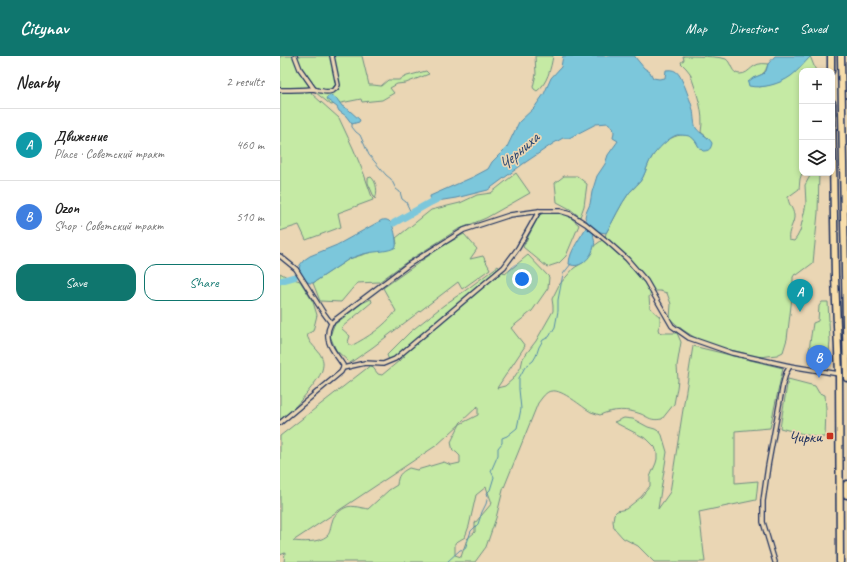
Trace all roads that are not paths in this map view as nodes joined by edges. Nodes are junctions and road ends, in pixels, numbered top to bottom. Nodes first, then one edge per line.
1 (295, 56) edge
2 (332, 56) edge
3 (831, 56) edge
4 (841, 56) edge
5 (831, 68) edge
6 (314, 89) junction
7 (280, 90) edge
8 (832, 104) edge
9 (845, 159) edge
10 (539, 211) junction
11 (280, 256) edge
12 (330, 323) junction
13 (790, 366) junction
14 (343, 368) junction
15 (839, 374) junction
16 (847, 378) edge
17 (280, 423) edge
18 (847, 484) edge
19 (847, 495) edge
20 (775, 562) edge
21 (840, 562) edge

1 - 6 street
2 - 6 street
3 - 5 highway
4 - 9 highway
6 - 7 street
8 - 15 highway
9 - 16 highway
10 - 12 street
10 - 13 street
10 - 14 street
11 - 12 street
12 - 14 street
13 - 15 street
13 - 20 street
14 - 17 street
15 - 21 highway
18 - 19 highway

